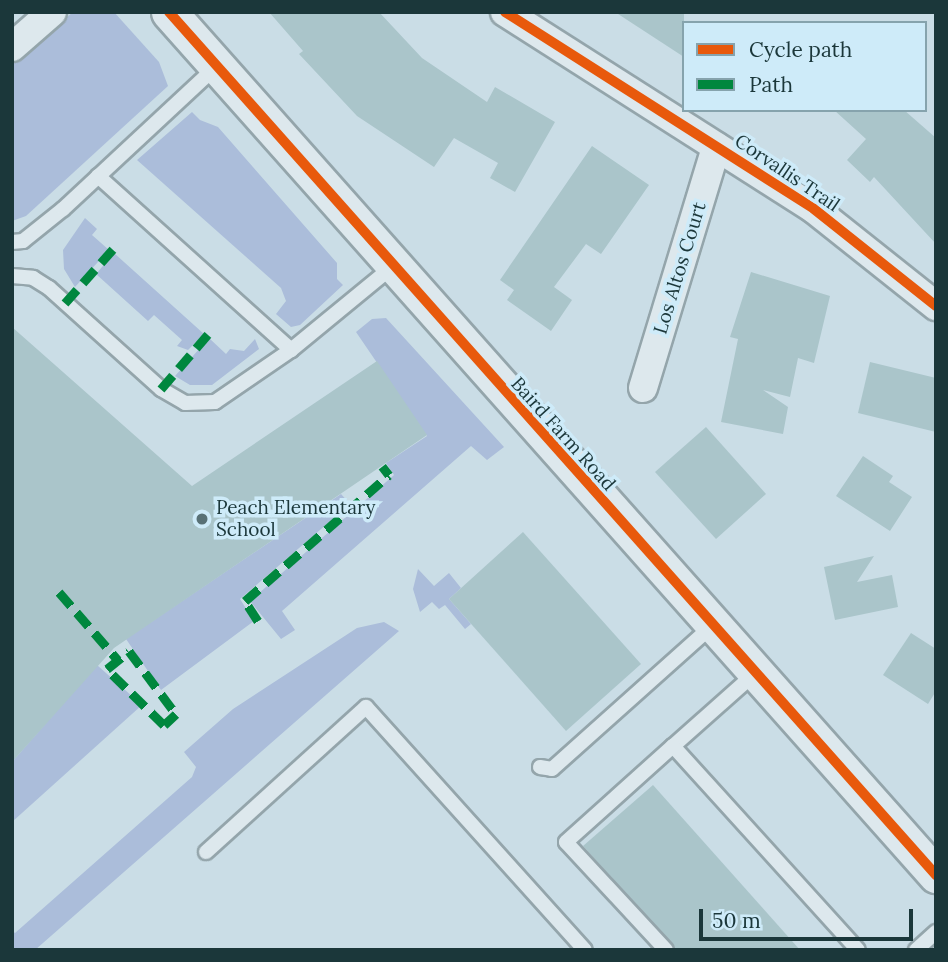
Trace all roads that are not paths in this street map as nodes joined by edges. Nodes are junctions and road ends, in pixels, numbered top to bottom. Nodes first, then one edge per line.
1 (52, 12) edge
2 (169, 12) edge
3 (505, 12) edge
4 (12, 47) edge
5 (218, 66) junction
6 (716, 147) junction
7 (98, 176) junction
8 (12, 242) edge
9 (392, 267) junction
10 (12, 276) edge
11 (936, 306) edge
12 (291, 350) junction
13 (643, 388) dead end
14 (712, 626) junction
15 (754, 674) junction
16 (673, 746) junction
17 (540, 768) dead end
18 (206, 852) dead end
19 (936, 874) edge
20 (936, 932) edge
21 (585, 950) edge
22 (666, 950) edge
23 (858, 950) edge
24 (916, 950) edge

1 - 4 street
2 - 5 street, Baird Farm Road
3 - 6 street, Corvallis Trail
5 - 7 lane
5 - 9 street, Baird Farm Road
6 - 11 street, Corvallis Trail
6 - 13 street, Los Altos Court
7 - 8 lane
7 - 12 lane
9 - 12 lane
9 - 14 street, Baird Farm Road
10 - 12 lane
14 - 15 street, Baird Farm Road
14 - 17 lane
15 - 16 lane
15 - 19 street, Baird Farm Road
16 - 22 lane
16 - 23 lane
18 - 21 lane
20 - 24 lane

